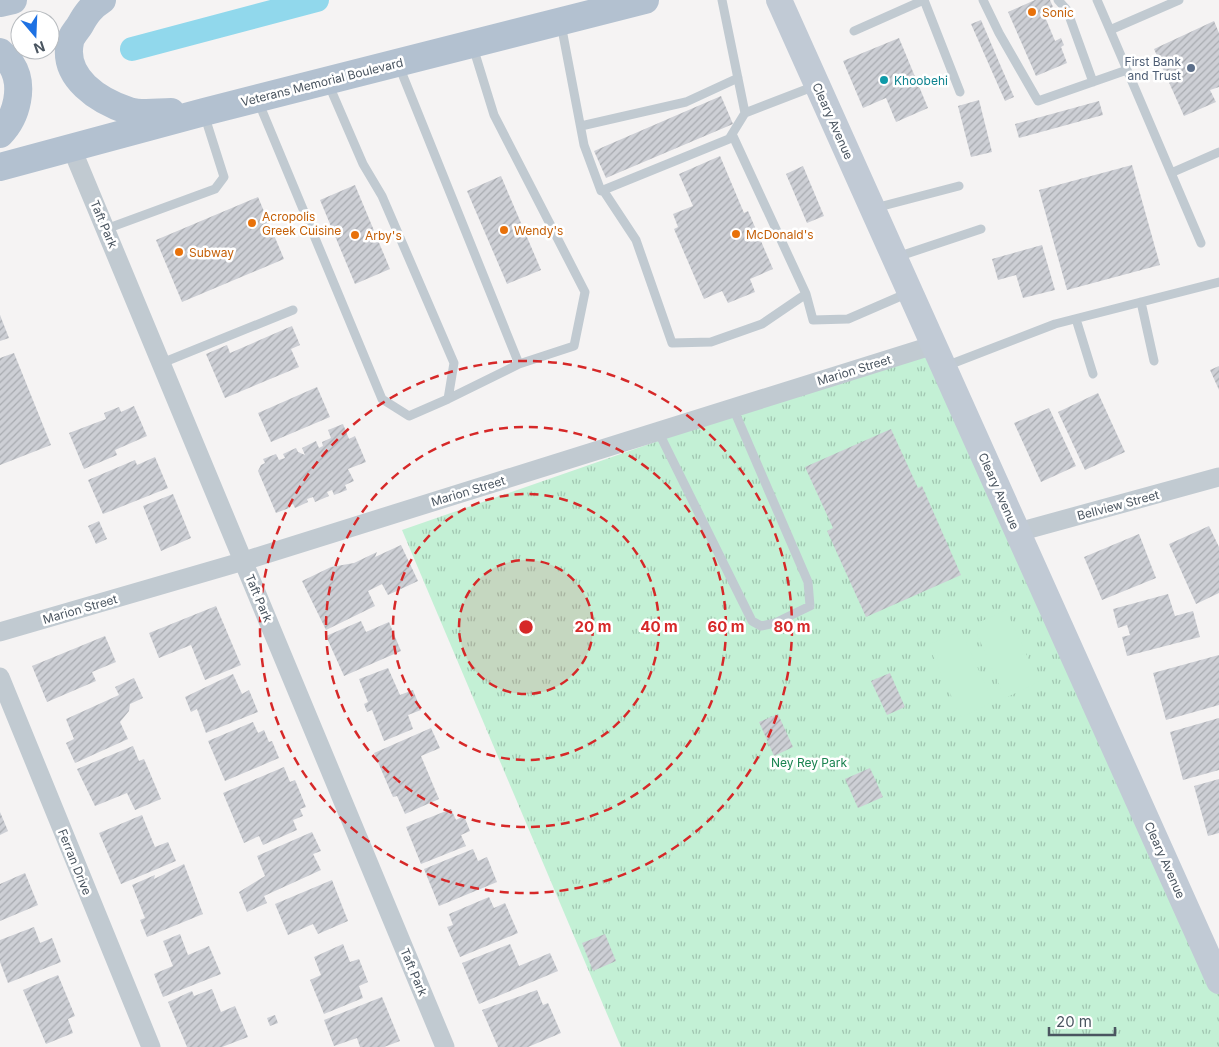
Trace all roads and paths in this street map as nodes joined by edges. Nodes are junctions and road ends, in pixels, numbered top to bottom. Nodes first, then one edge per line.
1 (11, 0) edge
2 (102, 0) edge
3 (645, 0) edge
4 (722, 0) edge
5 (779, 0) edge
6 (983, 0) edge
7 (1058, 0) edge
8 (1097, 0) edge
9 (1179, 0) edge
10 (0, 3) edge
11 (604, 7) edge
12 (561, 23) junction
13 (1110, 30) junction
14 (854, 31) dead end
15 (473, 45) junction
16 (0, 52) edge
17 (398, 63) junction
18 (1127, 70) junction
19 (738, 78) junction
20 (327, 81) junction
21 (1093, 82) junction
22 (817, 86) junction
23 (960, 92) dead end
24 (257, 98) junction
25 (204, 112) junction
26 (745, 113) junction
27 (581, 126) junction
28 (0, 134) edge
29 (732, 134) junction
30 (72, 149) junction
31 (1219, 152) edge
32 (0, 168) edge
33 (1171, 173) junction
34 (959, 186) dead end
35 (603, 190) junction
36 (872, 208) junction
37 (106, 229) junction
38 (981, 229) dead end
39 (1201, 243) dead end
40 (895, 258) junction
41 (1219, 282) edge
42 (910, 292) junction
43 (806, 294) junction
44 (1141, 302) junction
45 (293, 310) dead end
46 (1076, 319) junction
47 (939, 356) junction
48 (1154, 360) dead end
49 (162, 364) junction
50 (520, 364) junction
51 (1093, 374) dead end
52 (448, 399) junction
53 (733, 408) junction
54 (658, 432) junction
55 (1219, 477) edge
56 (1018, 532) junction
57 (244, 561) junction
58 (0, 632) edge
59 (0, 676) edge
60 (1219, 982) edge
61 (150, 1047) edge
62 (445, 1047) edge

1 - 10 main road
2 - 25 main road
3 - 11 main road, Veterans Memorial Boulevard
4 - 19 lane
5 - 22 street, Cleary Avenue
6 - 21 lane
7 - 21 lane
8 - 13 lane
9 - 13 lane
11 - 12 main road, Veterans Memorial Boulevard
12 - 15 main road, Veterans Memorial Boulevard
12 - 27 lane
13 - 18 lane
14 - 23 lane
15 - 17 main road, Veterans Memorial Boulevard
15 - 50 lane
16 - 28 main road
17 - 20 main road, Veterans Memorial Boulevard
17 - 50 lane
18 - 21 lane
18 - 33 lane
19 - 26 lane
19 - 27 lane
20 - 24 main road, Veterans Memorial Boulevard
20 - 52 lane
22 - 26 lane
22 - 36 street, Cleary Avenue
24 - 25 main road, Veterans Memorial Boulevard
24 - 52 lane
25 - 30 main road, Veterans Memorial Boulevard
25 - 37 lane
26 - 29 lane
27 - 35 lane
29 - 35 lane
29 - 43 lane
30 - 32 main road, Veterans Memorial Boulevard
30 - 37 street, Taft Park
31 - 33 lane
33 - 39 lane
34 - 36 lane
35 - 43 lane
36 - 40 street, Cleary Avenue
37 - 49 street, Taft Park
38 - 40 lane
40 - 42 street, Cleary Avenue
41 - 44 lane
42 - 43 lane
42 - 47 street, Cleary Avenue
44 - 46 lane
44 - 48 lane
45 - 49 lane
46 - 47 lane
46 - 51 lane
47 - 53 street, Marion Street
47 - 56 street, Cleary Avenue
49 - 57 street, Taft Park
50 - 52 lane
53 - 54 street, Marion Street
53 - 54 lane
54 - 57 street, Marion Street
55 - 56 street, Bellview Street
56 - 60 street, Cleary Avenue
57 - 58 street, Marion Street
57 - 62 street, Taft Park
59 - 61 street, Ferran Drive

